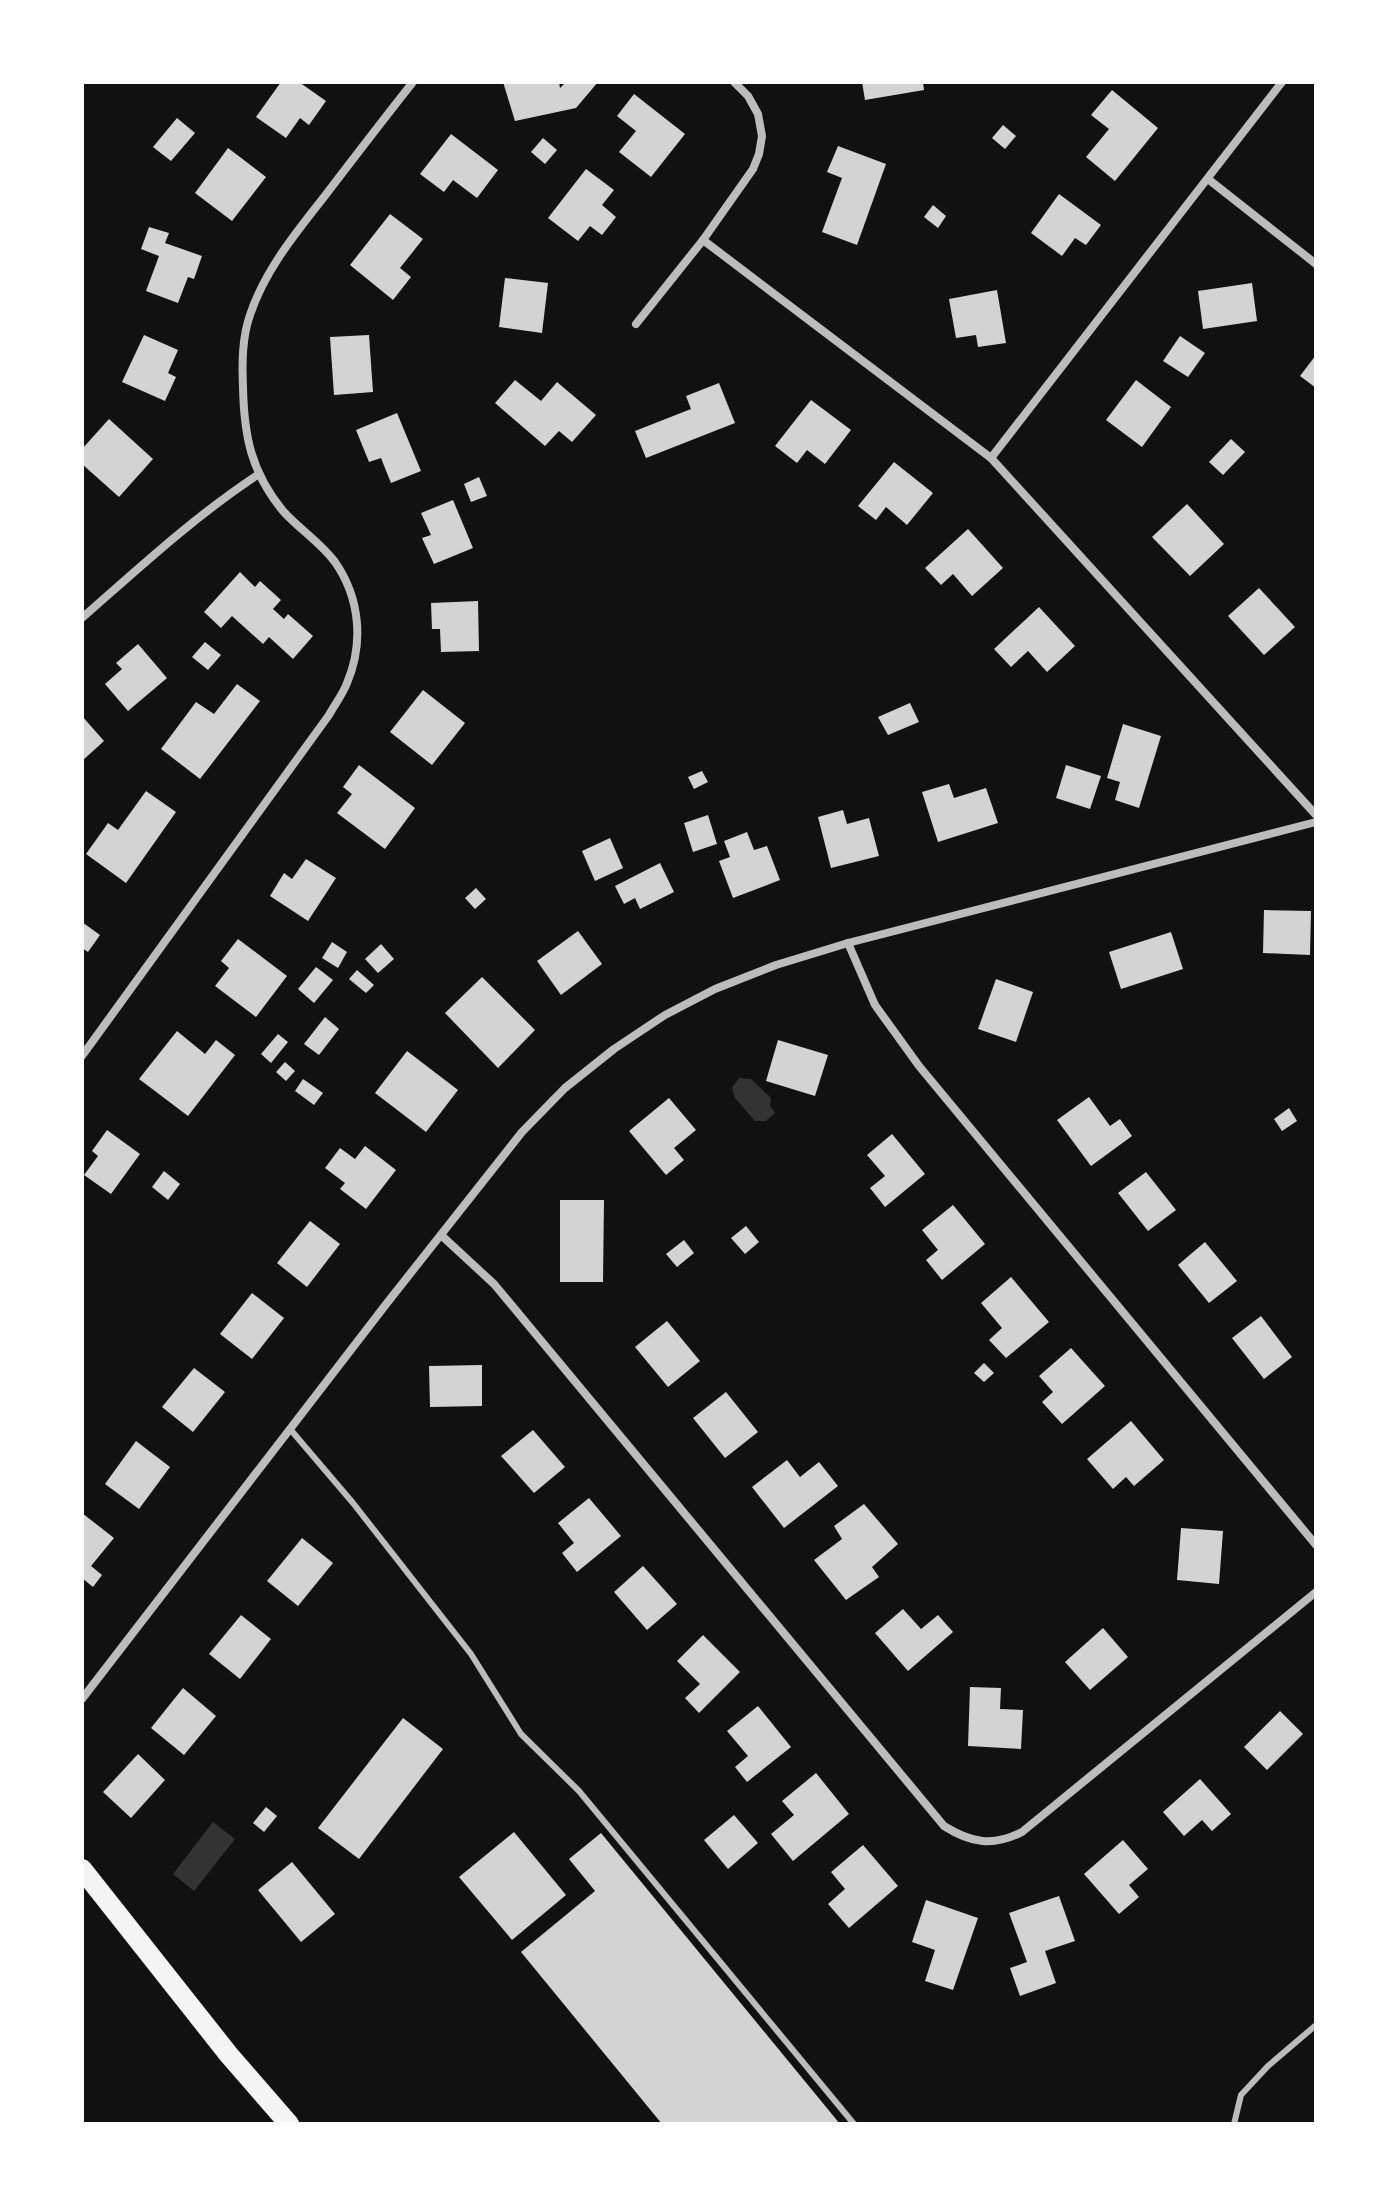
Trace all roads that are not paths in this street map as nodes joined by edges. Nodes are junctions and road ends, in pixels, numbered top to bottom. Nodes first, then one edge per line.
1 (413, 82) edge
2 (734, 82) edge
3 (1282, 82) edge
4 (1208, 179) junction
5 (703, 240) junction
6 (1316, 264) edge
7 (636, 324) dead end
8 (991, 458) junction
9 (259, 474) junction
10 (82, 618) edge
11 (1316, 815) edge
12 (1316, 822) edge
13 (848, 943) junction
14 (82, 1056) edge
15 (441, 1235) junction
16 (290, 1429) junction
17 (1316, 1545) edge
18 (1316, 1592) edge
19 (82, 1699) edge
20 (82, 1869) edge
21 (1316, 2025) edge
22 (289, 2124) edge
23 (854, 2124) edge
24 (1234, 2124) edge

1 - 9 street
2 - 5 street
3 - 4 street
4 - 6 street
4 - 8 street
5 - 7 street
5 - 8 street
8 - 11 street
9 - 10 street
9 - 14 street
12 - 13 street
13 - 15 street
13 - 17 street
15 - 16 street
15 - 18 street
16 - 19 street
16 - 23 lane
20 - 22 main road
21 - 24 lane

